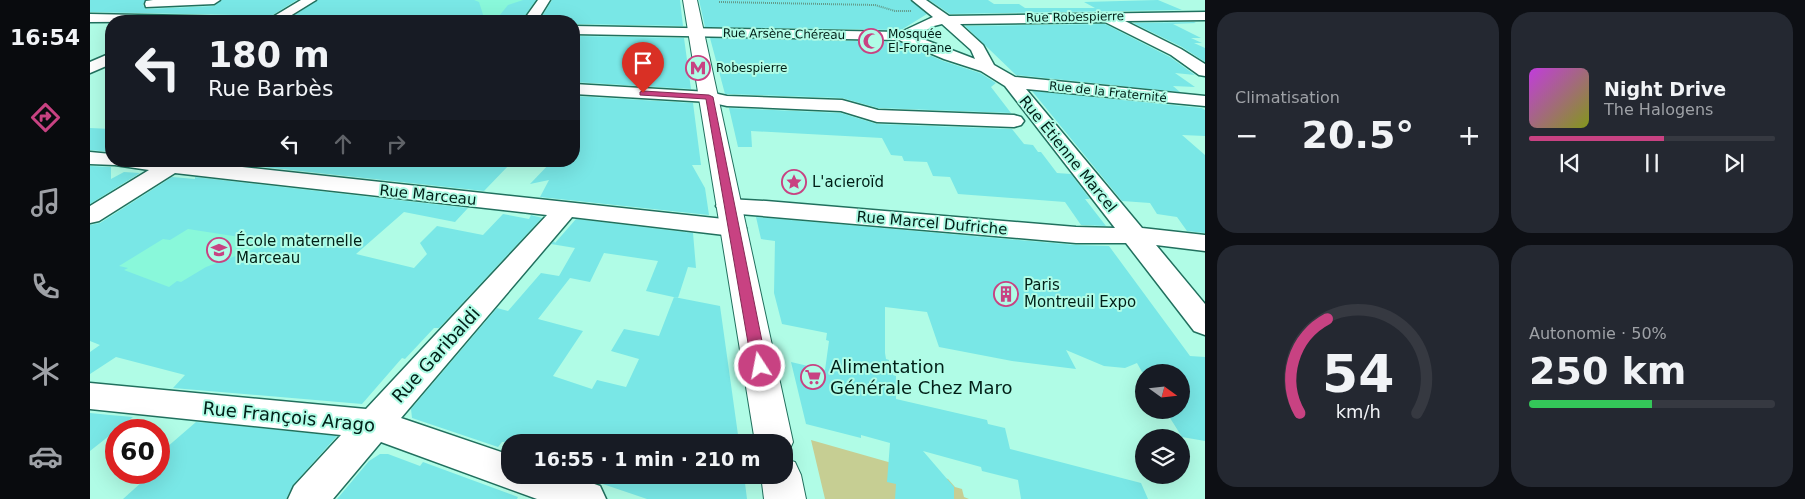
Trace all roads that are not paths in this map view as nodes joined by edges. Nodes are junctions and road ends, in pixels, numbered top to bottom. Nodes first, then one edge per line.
1 (214, 0) edge
2 (310, 0) edge
3 (544, 0) edge
4 (553, 0) edge
5 (690, 0) edge
6 (918, 0) edge
7 (1082, 4) dead end
8 (96, 10) edge
9 (139, 15) edge
10 (284, 15) edge
11 (534, 15) edge
12 (544, 15) edge
13 (940, 15) junction
14 (1205, 16) edge
15 (1107, 17) junction
16 (580, 30) edge
17 (696, 32) junction
18 (901, 36) junction
19 (1176, 52) junction
20 (1205, 52) edge
21 (105, 62) edge
22 (986, 67) junction
23 (90, 68) edge
24 (1205, 72) edge
25 (1011, 82) junction
26 (580, 89) edge
27 (1205, 90) edge
28 (709, 97) junction
29 (1205, 101) edge
30 (1014, 121) dead end
31 (90, 158) edge
32 (105, 159) edge
33 (170, 167) edge
34 (200, 167) edge
35 (565, 210) junction
36 (90, 216) edge
37 (730, 217) junction
38 (1135, 236) junction
39 (1205, 243) edge
40 (1205, 324) edge
41 (90, 396) edge
42 (374, 424) junction
43 (772, 434) edge
44 (501, 469) edge
45 (544, 484) edge
46 (782, 484) edge
47 (308, 499) edge
48 (586, 499) edge
49 (785, 499) edge

1 - 8 street
2 - 10 street
3 - 11 street
4 - 12 street
5 - 17 main road
6 - 13 street
7 - 15 street
8 - 9 street
13 - 15 street, Rue Robespierre
13 - 18 street, Rue Robespierre
13 - 22 street
14 - 15 street, Rue Robespierre
15 - 19 street
16 - 17 street
17 - 18 street, Rue Arsène Chéreau
17 - 28 main road
18 - 22 street, Rue Étienne Marcel
19 - 20 street
19 - 24 street
19 - 27 street
21 - 23 street
22 - 25 street, Rue Étienne Marcel
25 - 29 street, Rue de la Fraternité
25 - 38 street, Rue Étienne Marcel
26 - 28 street
28 - 30 street
28 - 37 main road
31 - 32 street
33 - 36 street
34 - 35 street, Rue Marceau
35 - 37 street, Rue Marceau
35 - 42 street, Rue Garibaldi
37 - 38 street, Rue Marcel Dufriche
37 - 43 main road
38 - 39 street, Rue Marcel Dufriche
38 - 40 street, Rue Étienne Marcel
41 - 42 street, Rue François Arago
42 - 44 street, Rue François Arago
42 - 47 street, Rue Garibaldi
45 - 48 street
46 - 49 main road

